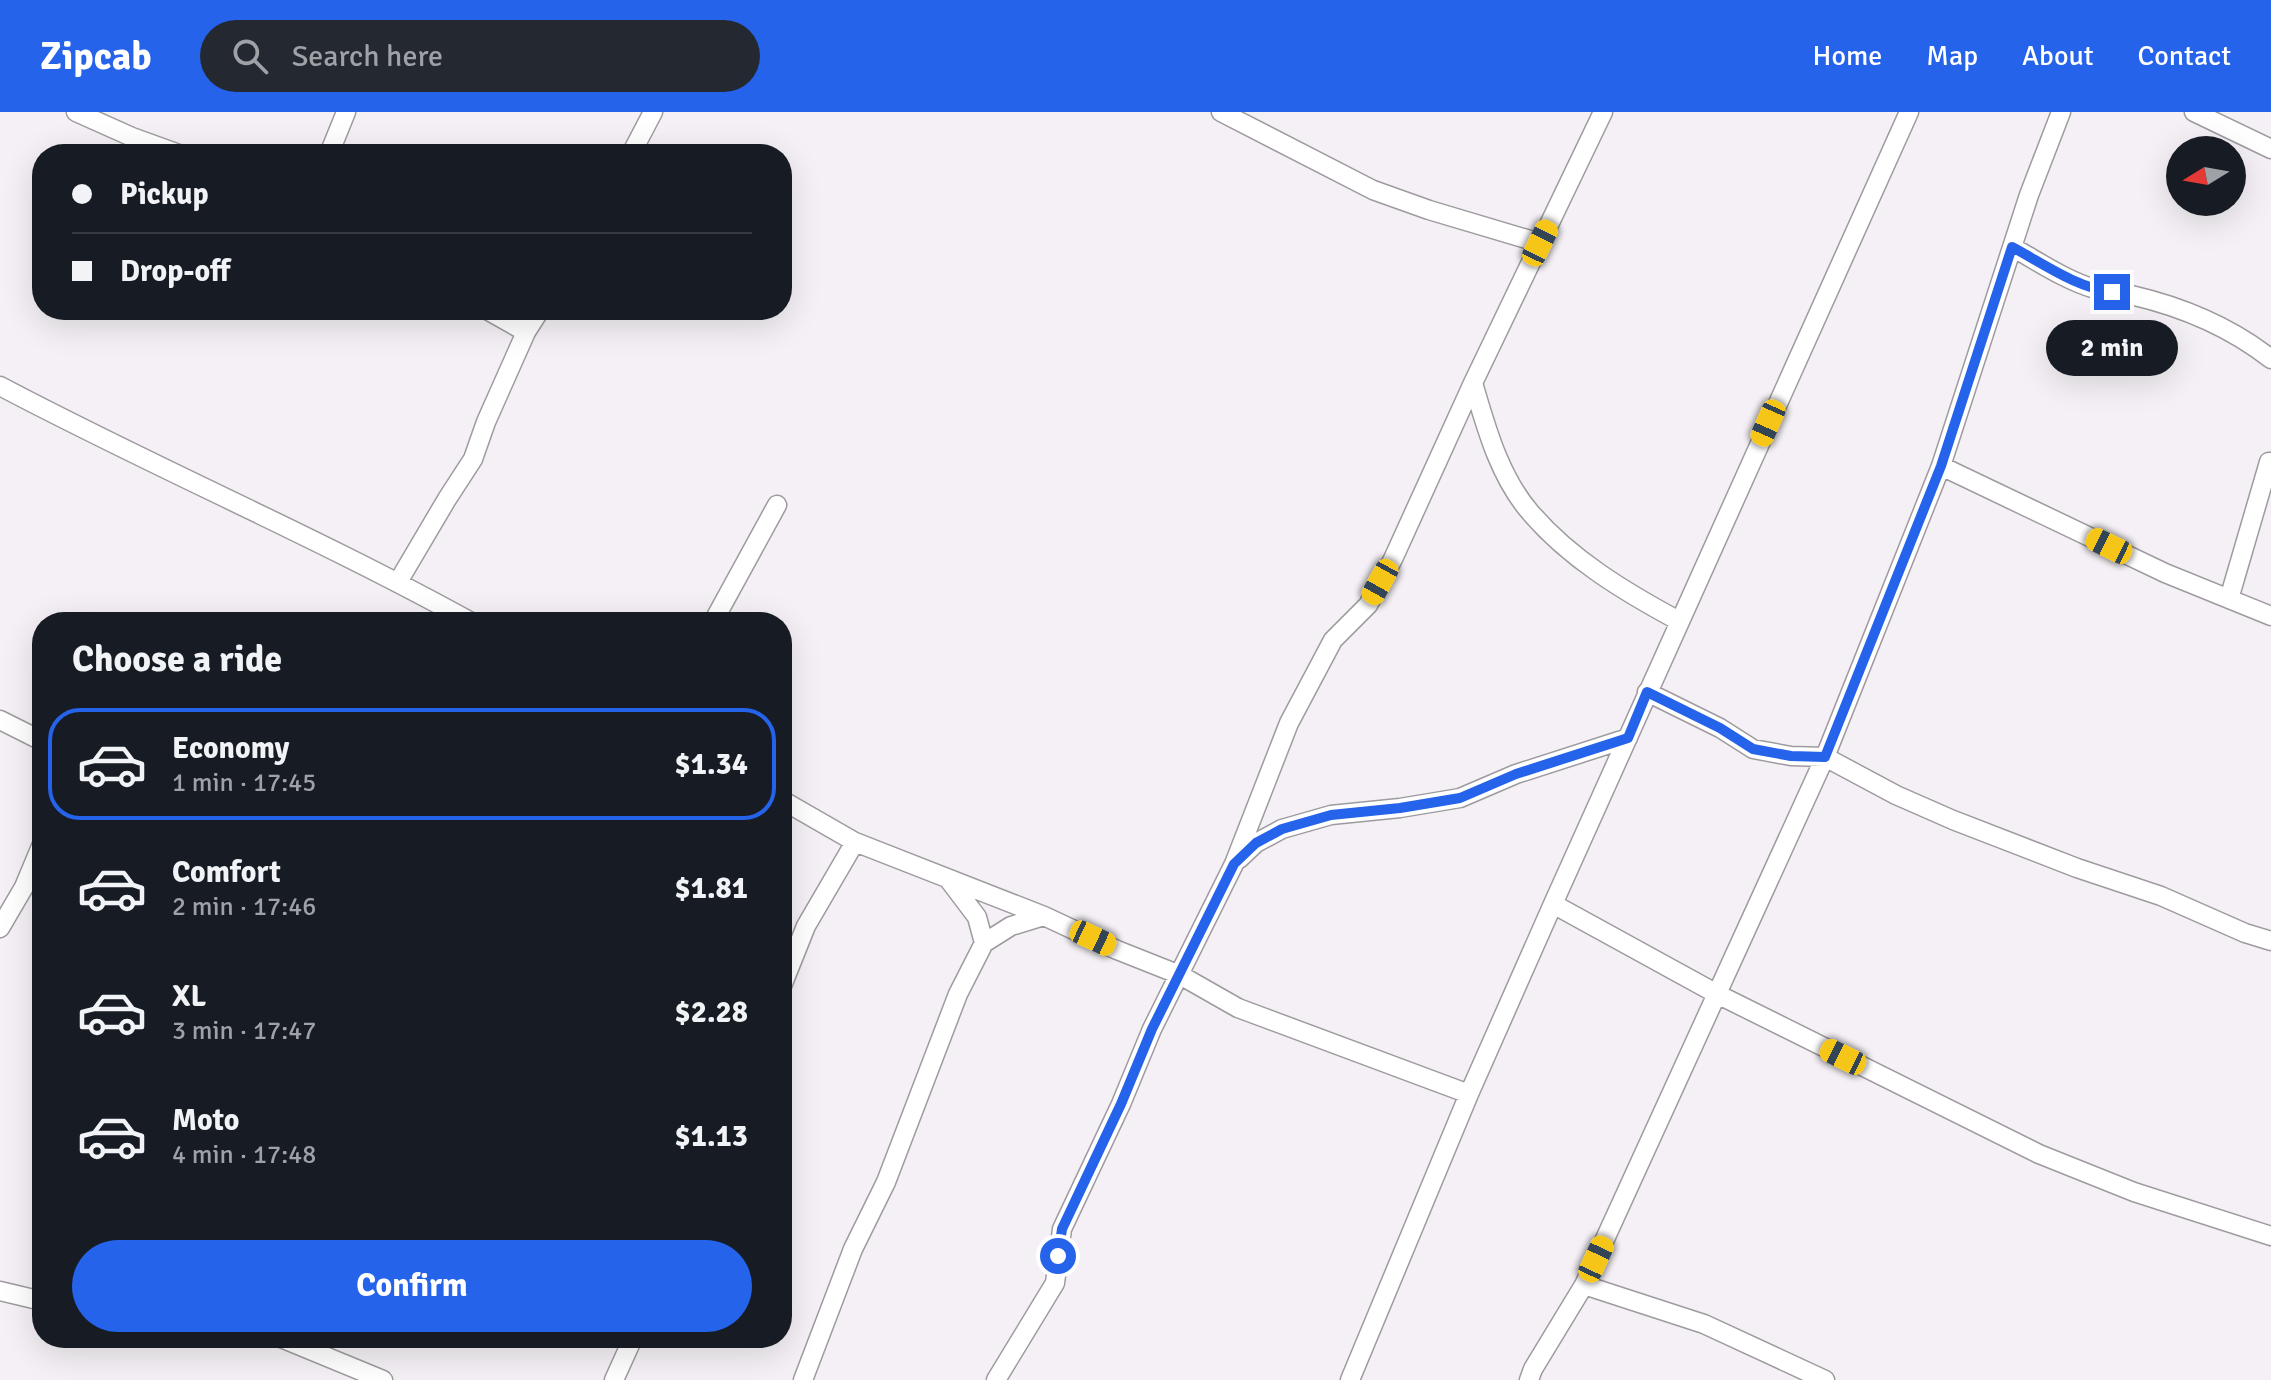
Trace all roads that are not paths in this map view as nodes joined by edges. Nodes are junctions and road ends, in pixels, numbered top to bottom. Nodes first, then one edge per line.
1 (76, 112) edge
2 (346, 112) edge
3 (653, 112) edge
4 (1221, 112) edge
5 (1603, 112) edge
6 (1909, 112) edge
7 (2061, 112) edge
8 (2194, 112) edge
9 (151, 144) edge
10 (333, 144) edge
11 (636, 144) edge
12 (2271, 149) edge
13 (1540, 243) junction
14 (2012, 247) junction
15 (505, 320) edge
16 (534, 320) edge
17 (526, 332) junction
18 (2271, 359) edge
19 (1473, 383) junction
20 (0, 386) edge
21 (2271, 462) edge
22 (1941, 466) junction
23 (777, 505) dead end
24 (398, 582) junction
25 (2229, 599) junction
26 (453, 612) edge
27 (718, 612) edge
28 (2271, 616) edge
29 (1679, 621) junction
30 (1647, 692) junction
31 (0, 720) edge
32 (32, 736) edge
33 (1628, 738) junction
34 (1825, 757) junction
35 (792, 806) edge
36 (855, 842) junction
37 (1234, 864) junction
38 (32, 868) edge
39 (948, 878) junction
40 (1553, 904) junction
41 (1044, 916) junction
42 (0, 928) edge
43 (2271, 941) edge
44 (984, 943) junction
45 (792, 961) edge
46 (1180, 975) junction
47 (1717, 994) junction
48 (1469, 1094) junction
49 (2271, 1236) edge
50 (1584, 1285) junction
51 (0, 1291) edge
52 (32, 1299) edge
53 (305, 1348) edge
54 (628, 1348) edge
55 (383, 1380) edge
56 (614, 1380) edge
57 (803, 1380) edge
58 (996, 1380) edge
59 (1350, 1380) edge
60 (1529, 1380) edge
61 (1825, 1380) edge

1 - 9 street
2 - 10 street
3 - 11 street
4 - 13 street
5 - 13 street
6 - 29 street
7 - 14 street
8 - 12 street
13 - 19 street
14 - 18 street
14 - 22 street
15 - 17 street
16 - 17 street
17 - 24 street
19 - 29 street
19 - 37 street
20 - 24 street
21 - 25 street
22 - 25 street
22 - 34 street
23 - 27 street
24 - 26 street
25 - 28 street
29 - 30 street
30 - 33 street
30 - 34 street
31 - 32 street
33 - 37 street
33 - 40 street
34 - 43 street
34 - 47 street
35 - 36 street
36 - 39 street
36 - 45 street
37 - 46 street
38 - 42 street
39 - 41 street
39 - 44 street
40 - 47 street
40 - 48 street
41 - 44 street
41 - 46 street
44 - 57 street
46 - 48 street
46 - 58 street
47 - 49 street
47 - 50 street
48 - 59 street
50 - 60 street
50 - 61 street
51 - 52 street
53 - 55 street
54 - 56 street

